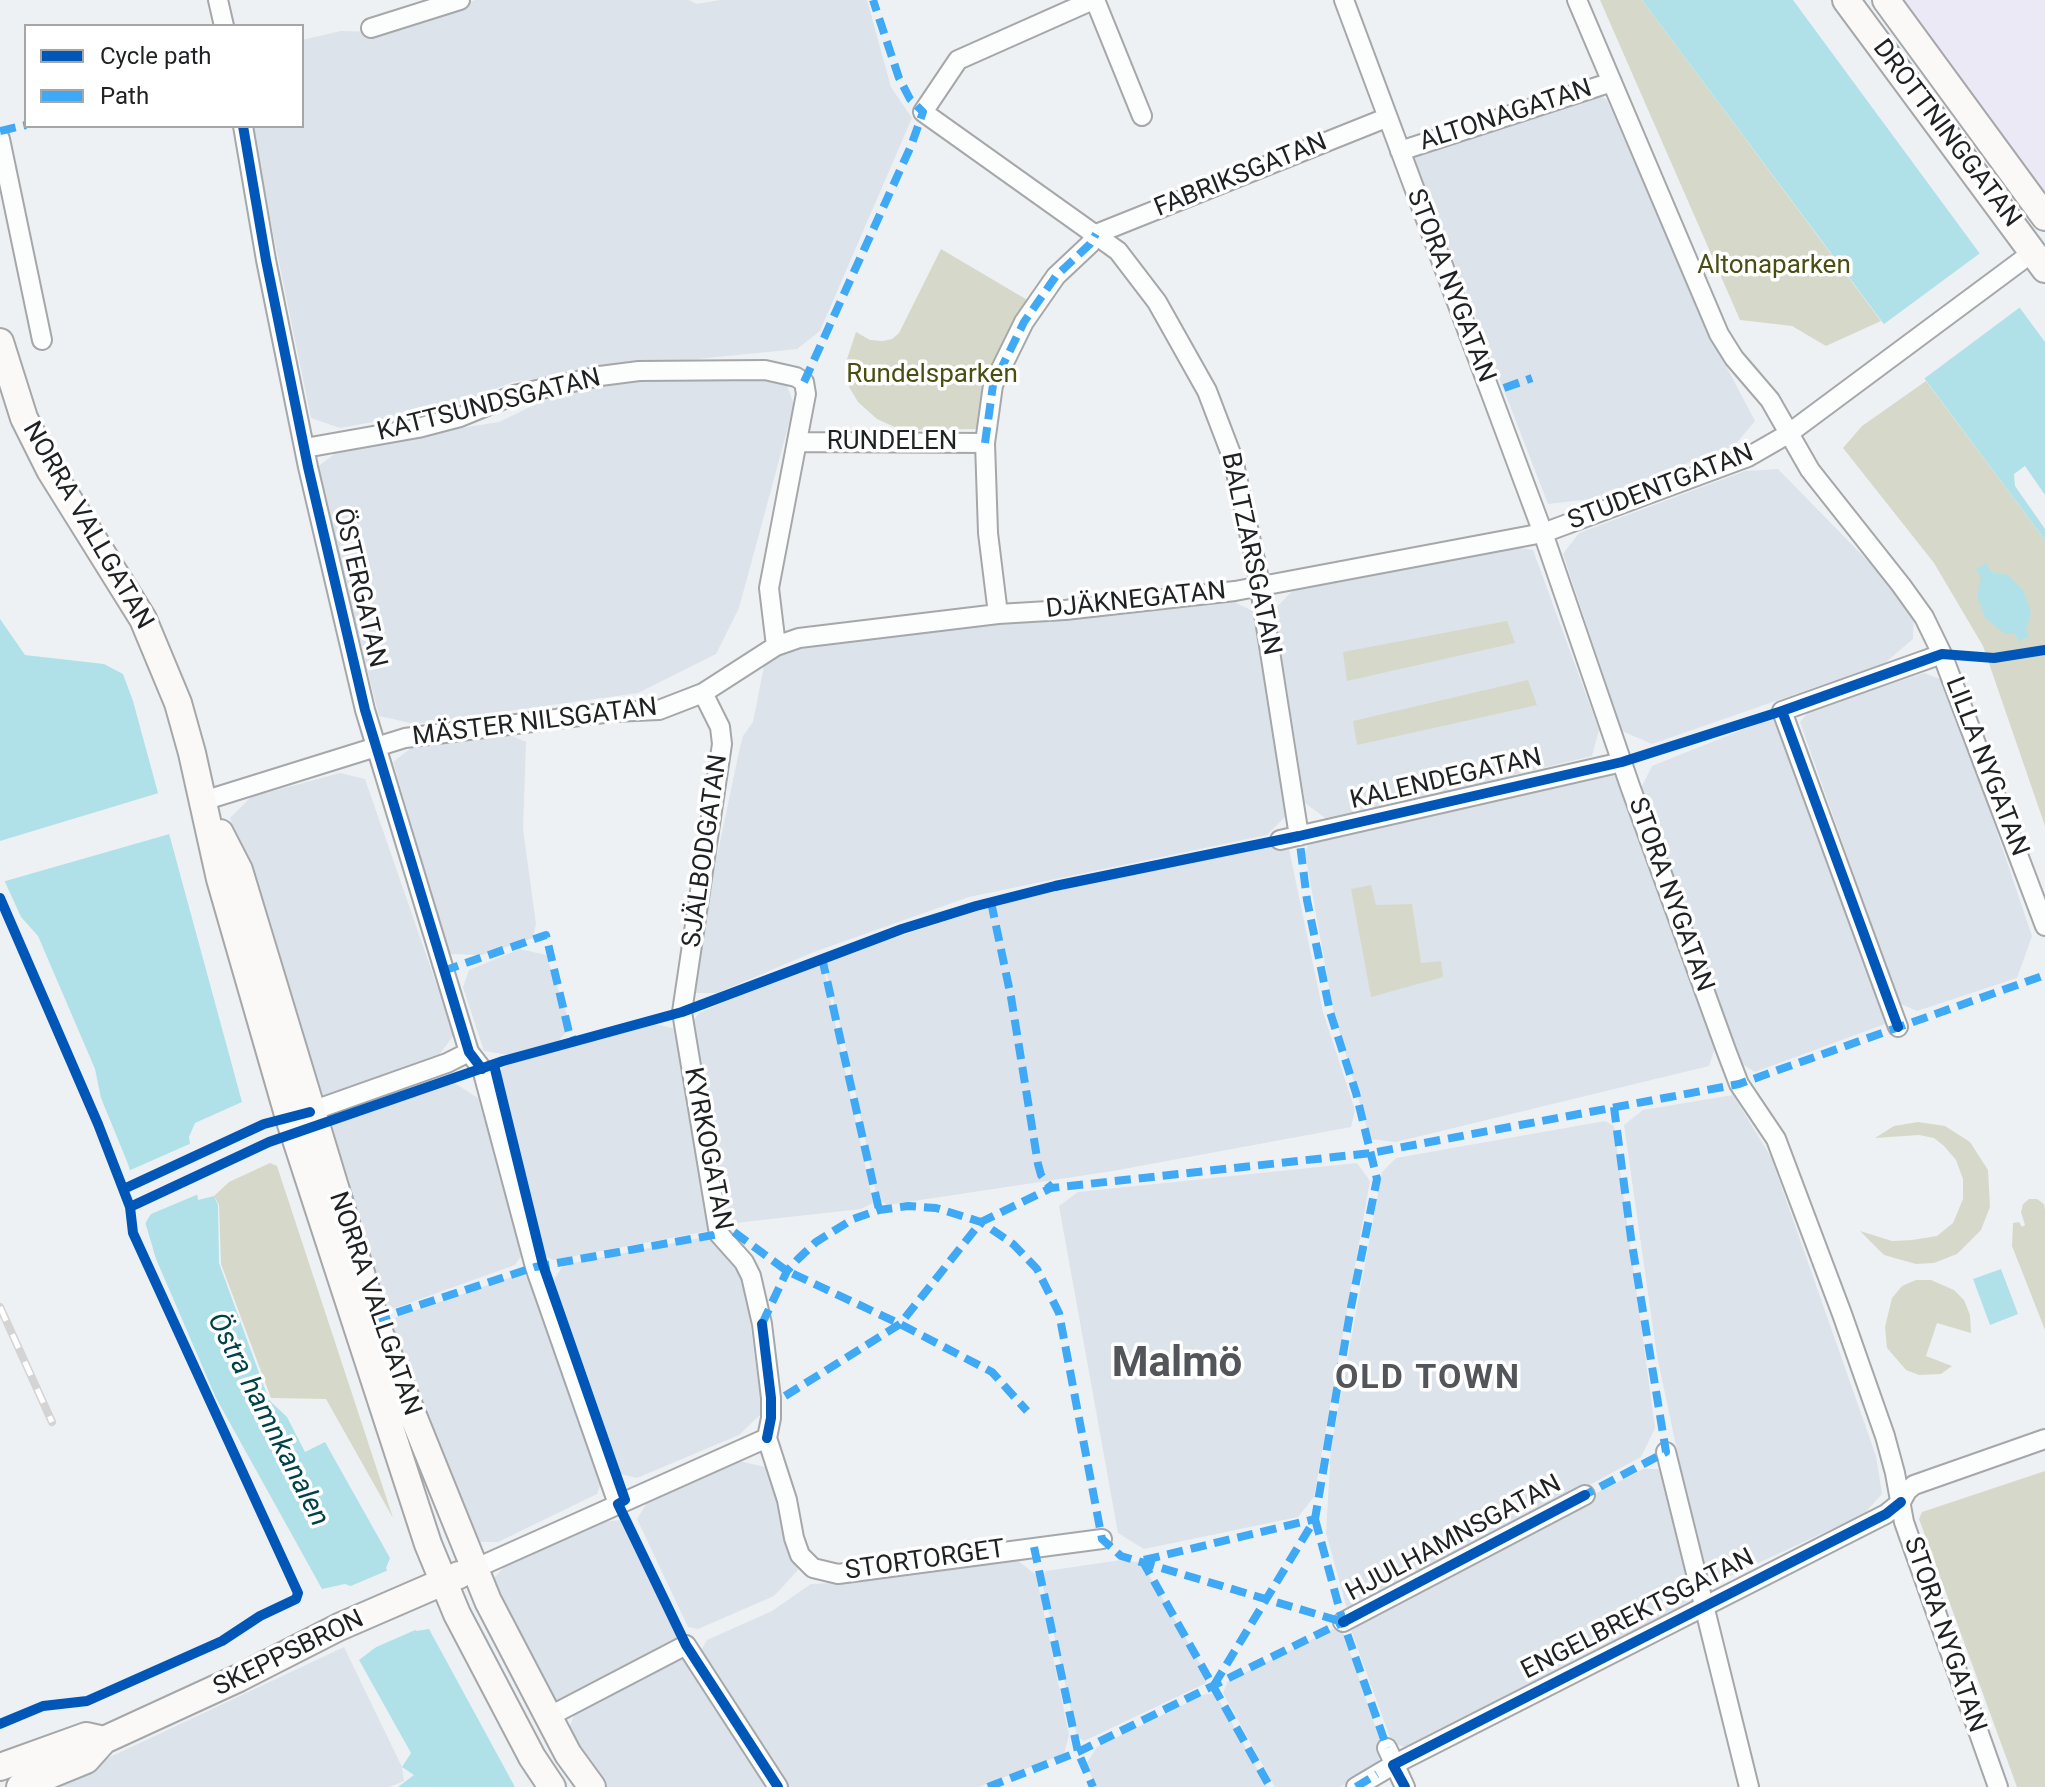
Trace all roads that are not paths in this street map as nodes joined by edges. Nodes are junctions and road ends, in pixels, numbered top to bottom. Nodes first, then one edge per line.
1 (218, 0) edge
2 (460, 0) edge
3 (1094, 0) edge
4 (1344, 0) edge
5 (1577, 0) edge
6 (1846, 0) edge
7 (1886, 0) edge
8 (224, 24) edge
9 (371, 28) dead end
10 (1612, 82) junction
11 (1142, 116) dead end
12 (1386, 118) junction
13 (243, 128) edge
14 (0, 139) edge
15 (1400, 151) junction
16 (2045, 217) edge
17 (1096, 234) junction
18 (2041, 254) edge
19 (42, 340) dead end
20 (0, 342) edge
21 (1788, 434) junction
22 (798, 442) junction
23 (985, 443) junction
24 (305, 448) junction
25 (1543, 533) junction
26 (1260, 586) junction
27 (998, 614) junction
28 (768, 651) junction
29 (1942, 654) junction
30 (736, 673) joint
31 (703, 693) junction
32 (376, 748) junction
33 (1622, 762) junction
34 (203, 801) junction
35 (1289, 838) joint
36 (2045, 926) edge
37 (682, 1012) joint
38 (1898, 1027) dead end
39 (469, 1052) junction
40 (300, 1115) junction
41 (762, 1324) joint
42 (767, 1438) junction
43 (2045, 1439) edge
44 (1666, 1452) dead end
45 (1585, 1495) dead end
46 (1901, 1502) junction
47 (618, 1504) junction
48 (1102, 1539) dead end
49 (474, 1569) junction
50 (443, 1582) junction
51 (1703, 1607) junction
52 (1343, 1622) dead end
53 (548, 1717) junction
54 (104, 1740) junction
55 (1390, 1756) junction
56 (0, 1767) edge
57 (20, 1787) edge
58 (552, 1787) edge
59 (592, 1787) edge
60 (778, 1787) edge
61 (1356, 1787) edge
62 (1405, 1787) edge
63 (1749, 1787) edge
64 (1998, 1787) edge

1 - 8 street
2 - 9 street
3 - 11 street
3 - 17 street, BALTZARSGATAN
4 - 12 street, STORA NYGATAN
5 - 10 street, LILLA NYGATAN
6 - 18 main road, DROTTNINGGATAN
7 - 16 main road, DROTTNINGGATAN
10 - 15 street, ALTONAGATAN
10 - 21 street, LILLA NYGATAN
12 - 15 street, STORA NYGATAN
12 - 17 street, FABRIKSGATAN
13 - 24 street, ÖSTERGATAN
14 - 19 street
15 - 25 street, STORA NYGATAN
17 - 23 street
17 - 26 street, BALTZARSGATAN
18 - 21 street, STUDENTGATAN
20 - 34 main road, NORRA VALLGATAN
21 - 25 street, STUDENTGATAN
21 - 29 street, LILLA NYGATAN
22 - 23 street, RUNDELEN
22 - 24 street, KATTSUNDSGATAN
22 - 28 street
23 - 27 street
24 - 32 street, ÖSTERGATAN
25 - 26 street, DJÄKNEGATAN
25 - 33 street, STORA NYGATAN
26 - 27 street, DJÄKNEGATAN
26 - 35 street, BALTZARSGATAN
27 - 28 street, DJÄKNEGATAN
28 - 30 street, DJÄKNEGATAN
29 - 36 street, LILLA NYGATAN
29 - 38 street
30 - 31 street, MÄSTER NILSGATAN
31 - 32 street, MÄSTER NILSGATAN
31 - 37 street, SJÄLBODGATAN
32 - 34 street, MÄSTER NILSGATAN
32 - 39 street, ÖSTERGATAN
33 - 35 street, KALENDEGATAN
33 - 46 street, STORA NYGATAN
34 - 40 main road, NORRA VALLGATAN
37 - 41 street, KYRKOGATAN
39 - 40 street
39 - 47 street, ÖSTERGATAN
40 - 49 main road, NORRA VALLGATAN
40 - 50 main road, NORRA VALLGATAN
41 - 42 street, STORTORGET
42 - 47 street
42 - 48 street, STORTORGET
43 - 46 street, ENGELBREKTSGATAN
44 - 51 street
45 - 52 street, HJULHAMNSGATAN
46 - 51 street, ENGELBREKTSGATAN
46 - 64 street, STORA NYGATAN
47 - 49 street
49 - 50 main road, SKEPPSBRON
49 - 53 main road, NORRA VALLGATAN
50 - 54 main road, SKEPPSBRON
50 - 58 main road, NORRA VALLGATAN
51 - 55 street, ENGELBREKTSGATAN
51 - 63 street
53 - 59 main road, NORRA VALLGATAN
53 - 60 street
54 - 56 main road, SKEPPSBRON
54 - 57 main road, SKEPPSBRON
55 - 61 street, ENGELBREKTSGATAN
55 - 62 street

